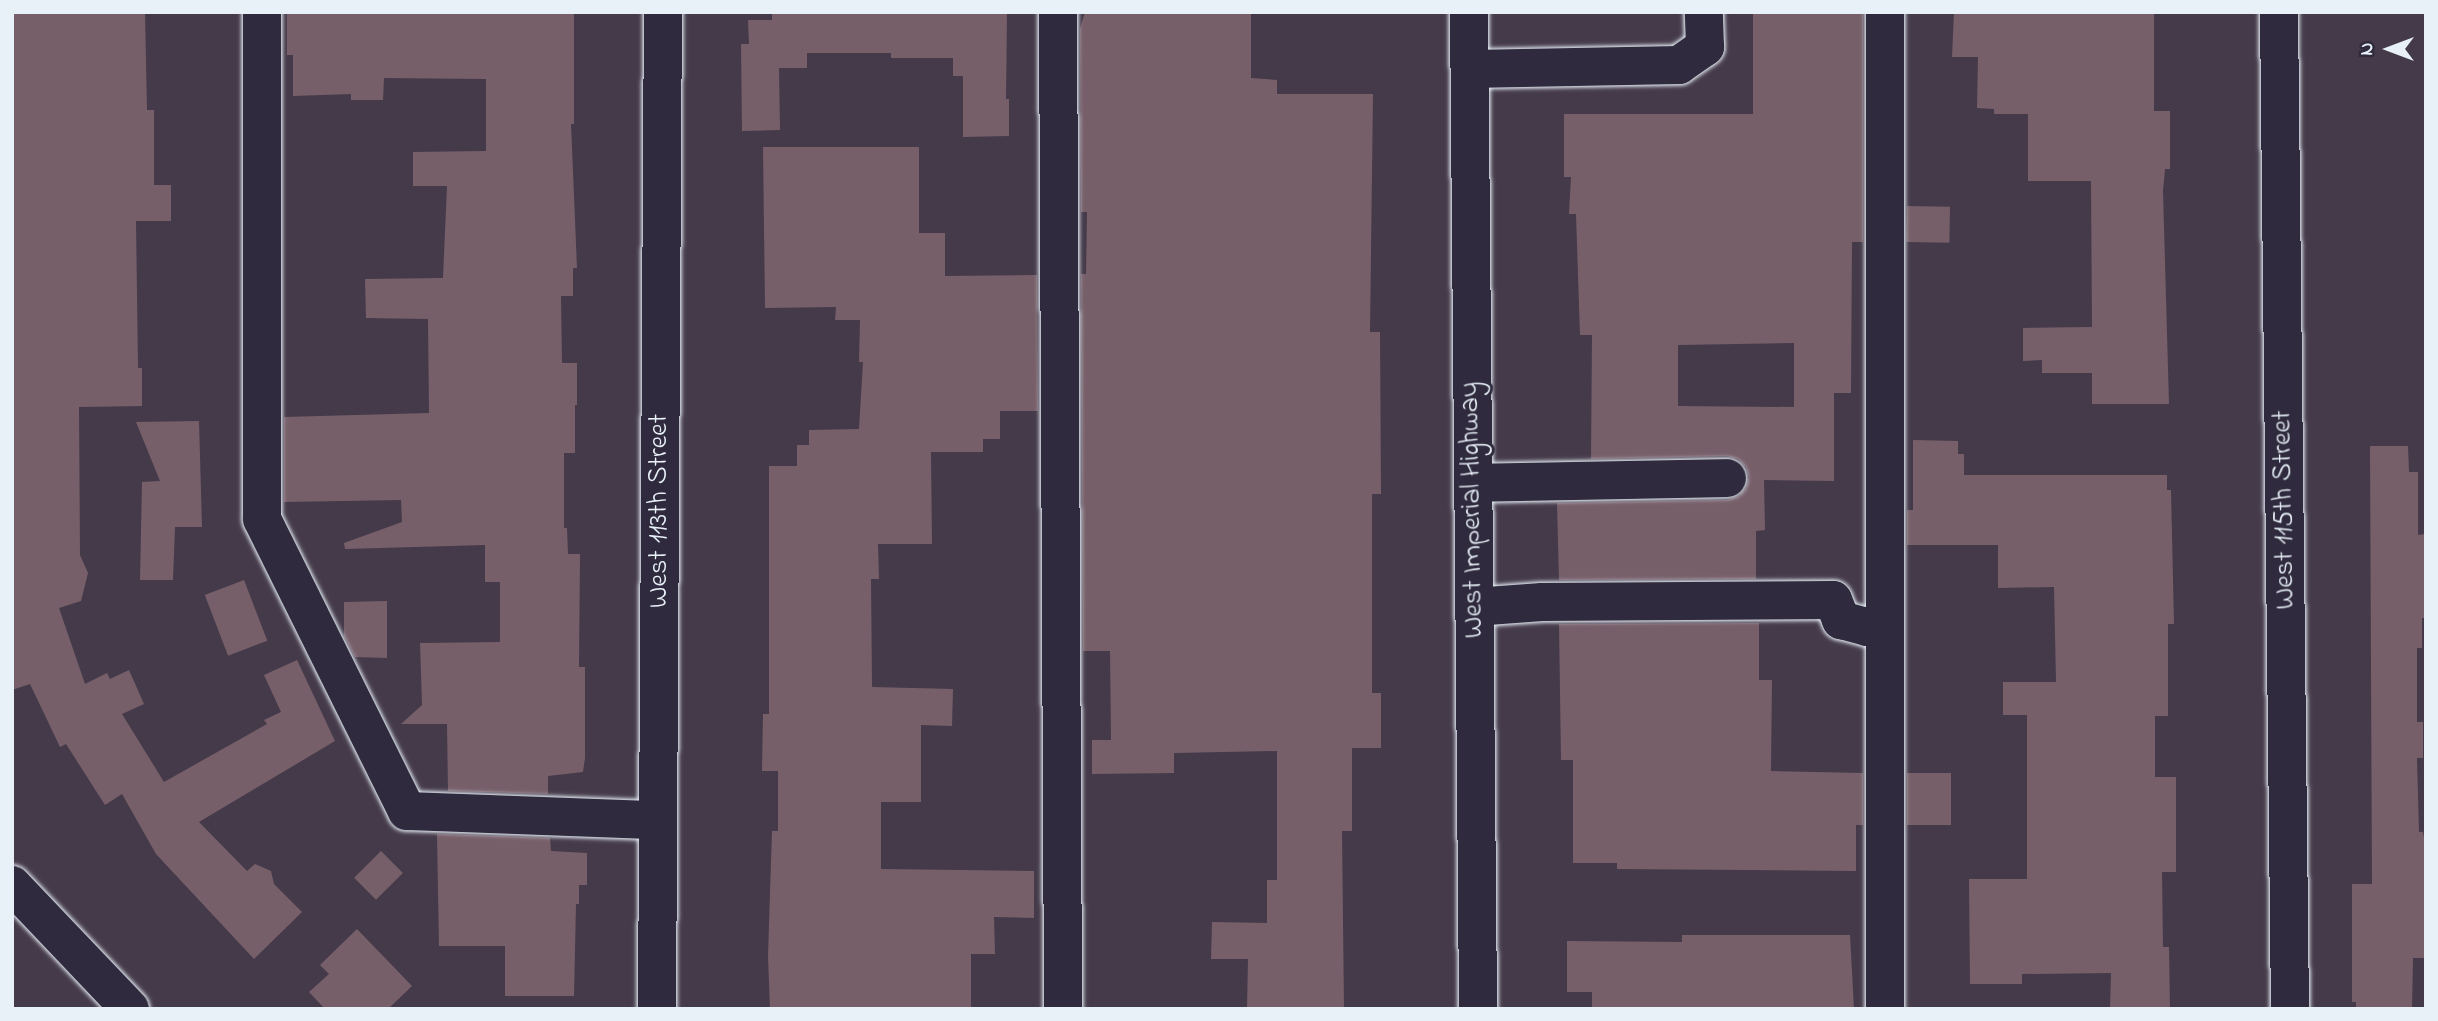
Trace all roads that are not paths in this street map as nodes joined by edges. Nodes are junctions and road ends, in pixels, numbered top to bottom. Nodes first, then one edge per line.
1 (262, 12) edge
2 (663, 12) edge
3 (1058, 12) edge
4 (1469, 12) edge
5 (1704, 12) edge
6 (1885, 12) edge
7 (2279, 12) edge
8 (1469, 69) junction
9 (1727, 478) dead end
10 (1473, 484) junction
11 (1474, 607) junction
12 (1885, 626) junction
13 (658, 820) junction
14 (12, 885) edge
15 (130, 1009) edge
16 (657, 1009) edge
17 (1063, 1009) edge
18 (1478, 1009) edge
19 (1885, 1009) edge
20 (2290, 1009) edge

1 - 13 street
2 - 13 street, West 113th Street
3 - 17 street
4 - 8 street, West Imperial Highway
5 - 8 street
6 - 12 street
7 - 20 street, West 115th Street
8 - 10 street, West Imperial Highway
9 - 10 street
10 - 11 street, West Imperial Highway
11 - 12 street
11 - 18 street, West Imperial Highway
12 - 19 street
13 - 16 street, West 113th Street
14 - 15 street

